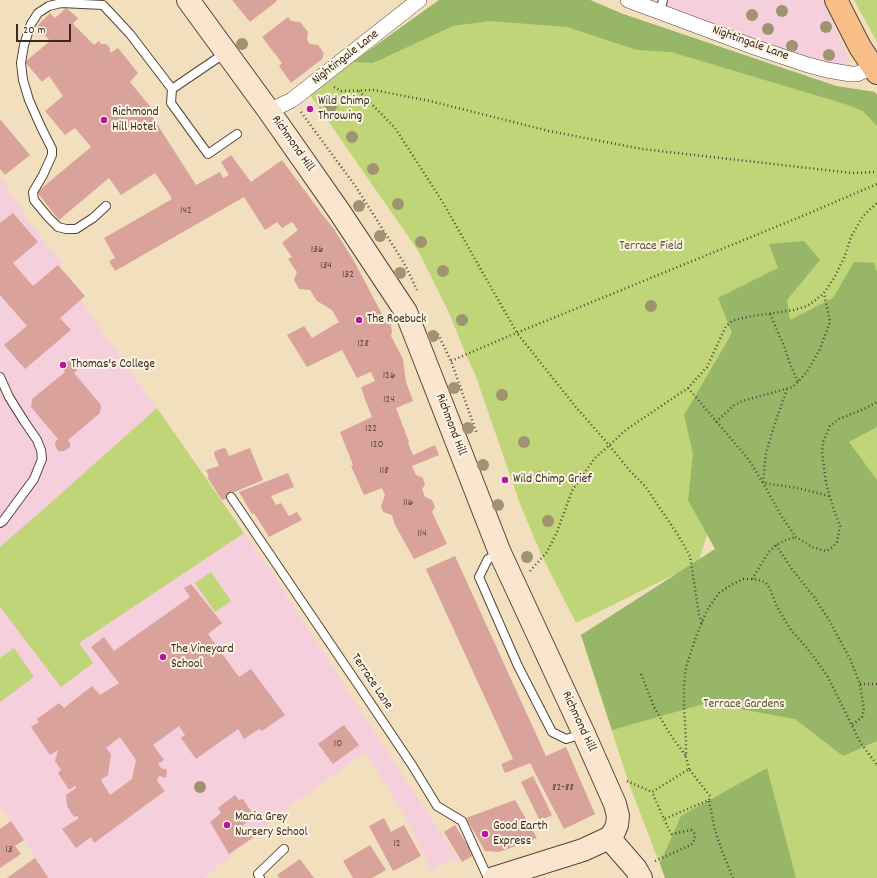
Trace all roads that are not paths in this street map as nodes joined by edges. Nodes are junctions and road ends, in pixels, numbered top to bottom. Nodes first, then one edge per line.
1 (188, 0) edge
2 (419, 0) edge
3 (628, 0) edge
4 (836, 0) edge
5 (105, 2) edge
6 (662, 6) edge
7 (226, 52) junction
8 (875, 70) edge
9 (172, 89) junction
10 (269, 111) junction
11 (237, 134) dead end
12 (106, 206) dead end
13 (0, 377) edge
14 (231, 497) dead end
15 (0, 522) edge
16 (500, 553) junction
17 (584, 734) junction
18 (609, 838) junction
19 (284, 849) dead end
20 (647, 870) edge
21 (260, 878) edge
22 (488, 878) edge
23 (494, 878) edge

1 - 7 main road, Richmond Hill
2 - 10 street, Nightingale Lane
3 - 6 street, Nightingale Lane
4 - 8 main road
5 - 9 lane
5 - 12 lane
6 - 8 street, Nightingale Lane
7 - 9 lane
7 - 10 main road, Richmond Hill
9 - 11 lane
10 - 16 main road, Richmond Hill
13 - 15 lane
14 - 22 lane, Terrace Lane
16 - 17 main road, Richmond Hill
16 - 17 lane
17 - 18 main road, Richmond Hill
18 - 20 main road
18 - 23 main road
19 - 21 lane

